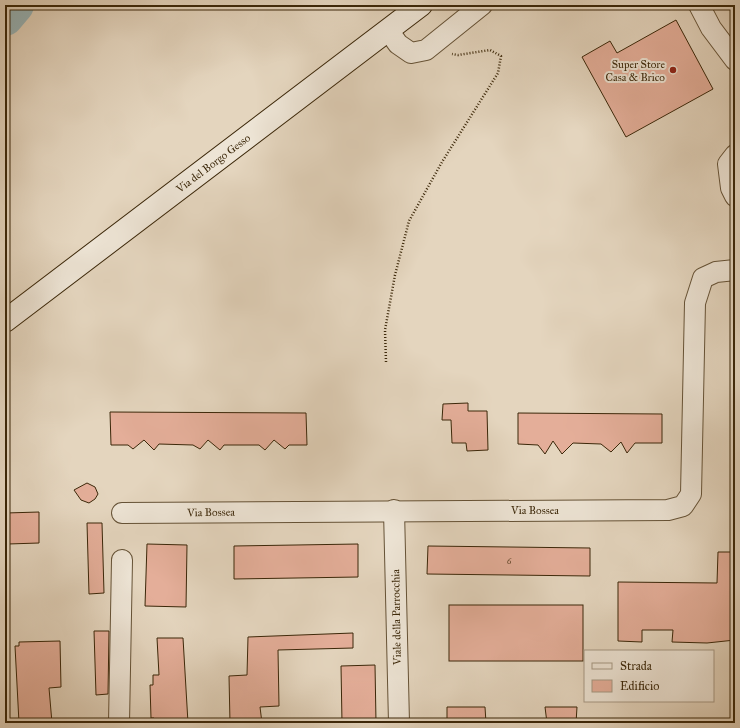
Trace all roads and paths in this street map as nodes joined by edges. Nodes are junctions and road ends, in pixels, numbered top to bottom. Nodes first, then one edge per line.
1 (421, 5) edge
2 (482, 5) edge
3 (699, 5) edge
4 (728, 5) edge
5 (735, 16) edge
6 (388, 30) junction
7 (426, 50) junction
8 (735, 60) edge
9 (735, 155) edge
10 (735, 196) edge
11 (735, 270) edge
12 (5, 321) edge
13 (386, 362) dead end
14 (394, 510) junction
15 (122, 513) dead end
16 (122, 560) dead end
17 (119, 723) edge
18 (399, 723) edge

1 - 6 main road, Via del Borgo Gesso
2 - 7 street
3 - 8 street
4 - 5 path
6 - 7 street
6 - 12 main road, Via del Borgo Gesso
7 - 13 path
9 - 10 street
11 - 14 street, Via Bossea
14 - 15 street, Via Bossea
14 - 18 street, Viale della Parrocchia
16 - 17 street

